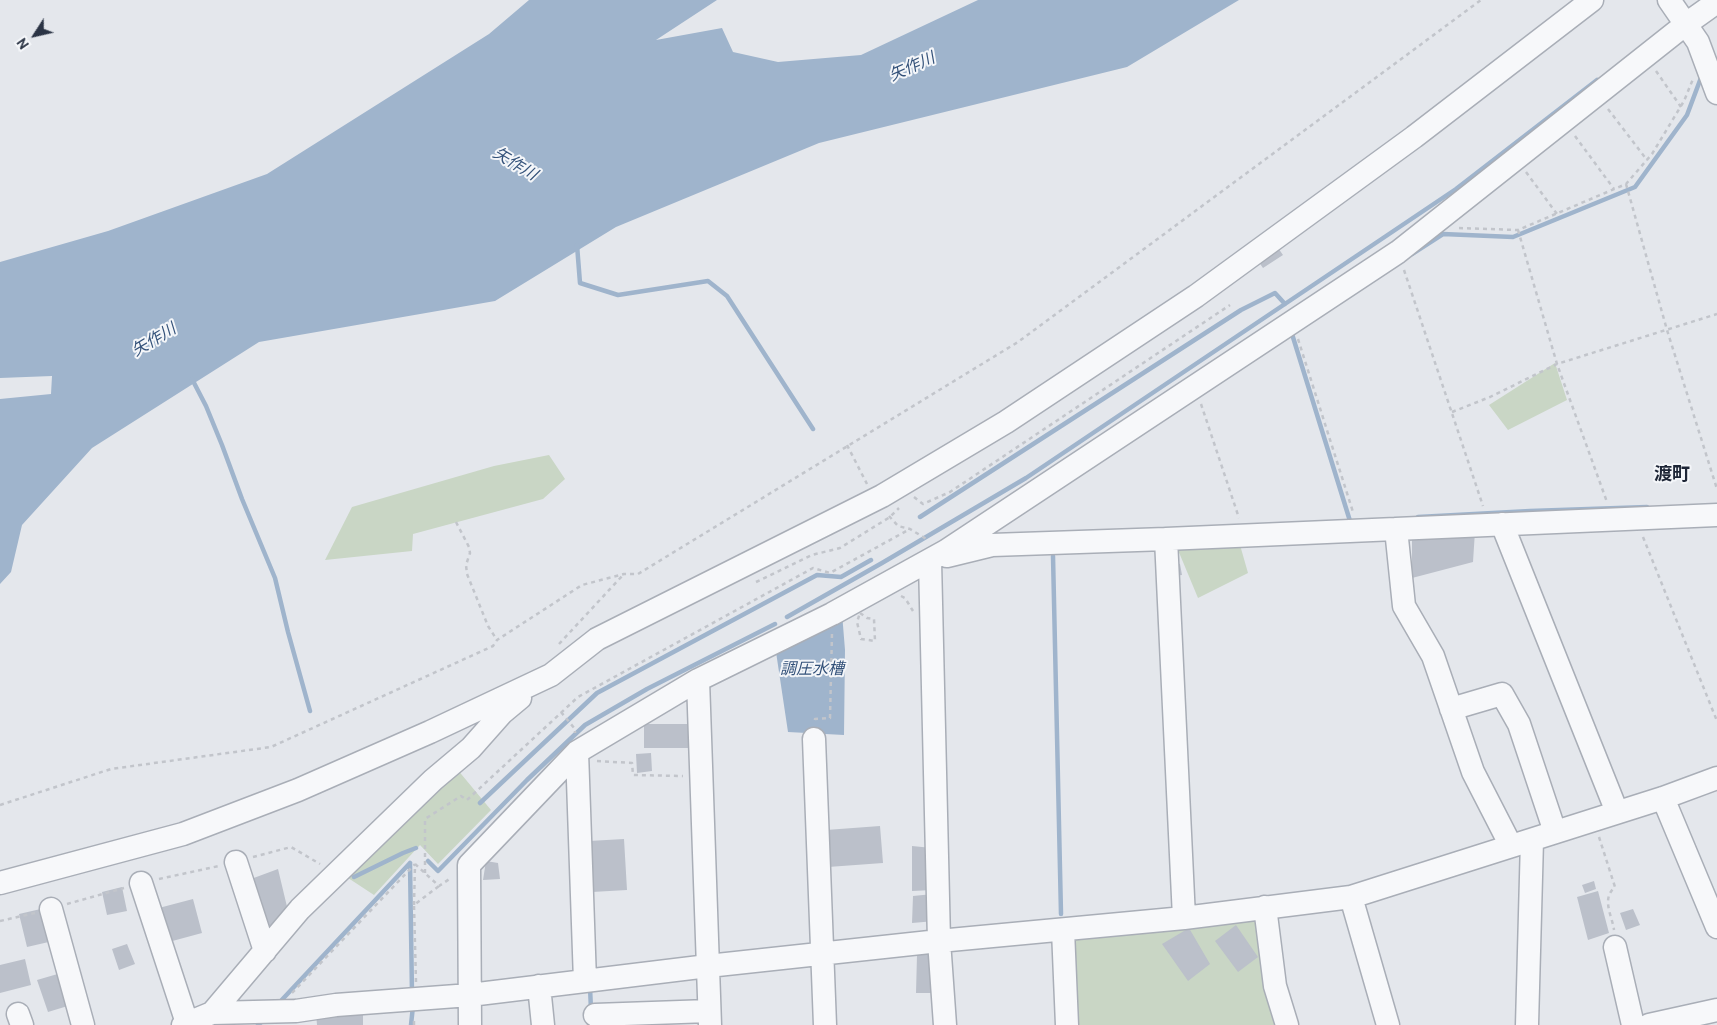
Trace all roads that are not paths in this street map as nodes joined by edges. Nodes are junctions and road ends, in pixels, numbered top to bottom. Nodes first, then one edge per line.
1 (1592, 0) edge
2 (1669, 0) edge
3 (1717, 2) edge
4 (1686, 24) junction
5 (1717, 94) edge
6 (1717, 516) edge
7 (1495, 524) junction
8 (1396, 529) junction
9 (1166, 539) junction
10 (938, 556) junction
11 (542, 680) junction
12 (698, 680) junction
13 (1451, 709) junction
14 (814, 739) road end
15 (577, 756) junction
16 (1717, 778) edge
17 (1663, 798) junction
18 (1617, 812) junction
19 (1555, 832) junction
20 (1532, 840) junction
21 (1511, 846) junction
22 (236, 862) road end
23 (0, 883) edge
24 (141, 883) road end
25 (1351, 897) junction
26 (1265, 907) junction
27 (51, 909) road end
28 (1184, 918) junction
29 (1717, 927) edge
30 (1063, 930) junction
31 (939, 941) junction
32 (1615, 947) road end
33 (265, 950) junction
34 (823, 953) junction
35 (708, 966) junction
36 (584, 981) junction
37 (539, 986) junction
38 (470, 995) junction
39 (1717, 1010) edge
40 (212, 1013) junction
41 (595, 1015) dead end
42 (288, 1016) edge
43 (710, 1018) edge
44 (185, 1024) edge
45 (84, 1025) edge
46 (470, 1025) edge
47 (543, 1025) edge
48 (825, 1025) edge
49 (945, 1025) edge
50 (1067, 1025) edge
51 (1288, 1025) edge
52 (1388, 1025) edge
53 (1527, 1025) edge
54 (1633, 1025) edge
55 (1649, 1025) edge

1 - 11 street
2 - 4 street
3 - 4 street
4 - 5 street
4 - 10 street
6 - 7 street
7 - 8 street
7 - 18 street
8 - 9 street
8 - 13 street
9 - 10 street
9 - 28 street
10 - 12 street
10 - 31 street
11 - 23 street
11 - 33 street
12 - 15 street
12 - 35 street
13 - 19 street
13 - 21 street
14 - 34 street
15 - 36 street
15 - 38 street
16 - 17 street
17 - 18 street
17 - 29 street
18 - 19 street
19 - 20 street
20 - 21 street
20 - 53 street
21 - 25 street
22 - 33 street
24 - 44 street
25 - 26 street
25 - 52 street
26 - 28 street
26 - 51 street
27 - 45 street
28 - 30 street
30 - 31 street
30 - 50 street
31 - 34 street
31 - 49 street
32 - 54 street
33 - 40 street
34 - 35 street
34 - 48 street
35 - 36 street
35 - 43 street
36 - 37 street
37 - 38 street
37 - 47 street
38 - 42 street
38 - 46 street
39 - 55 street
40 - 42 street
40 - 44 street
41 - 43 street

